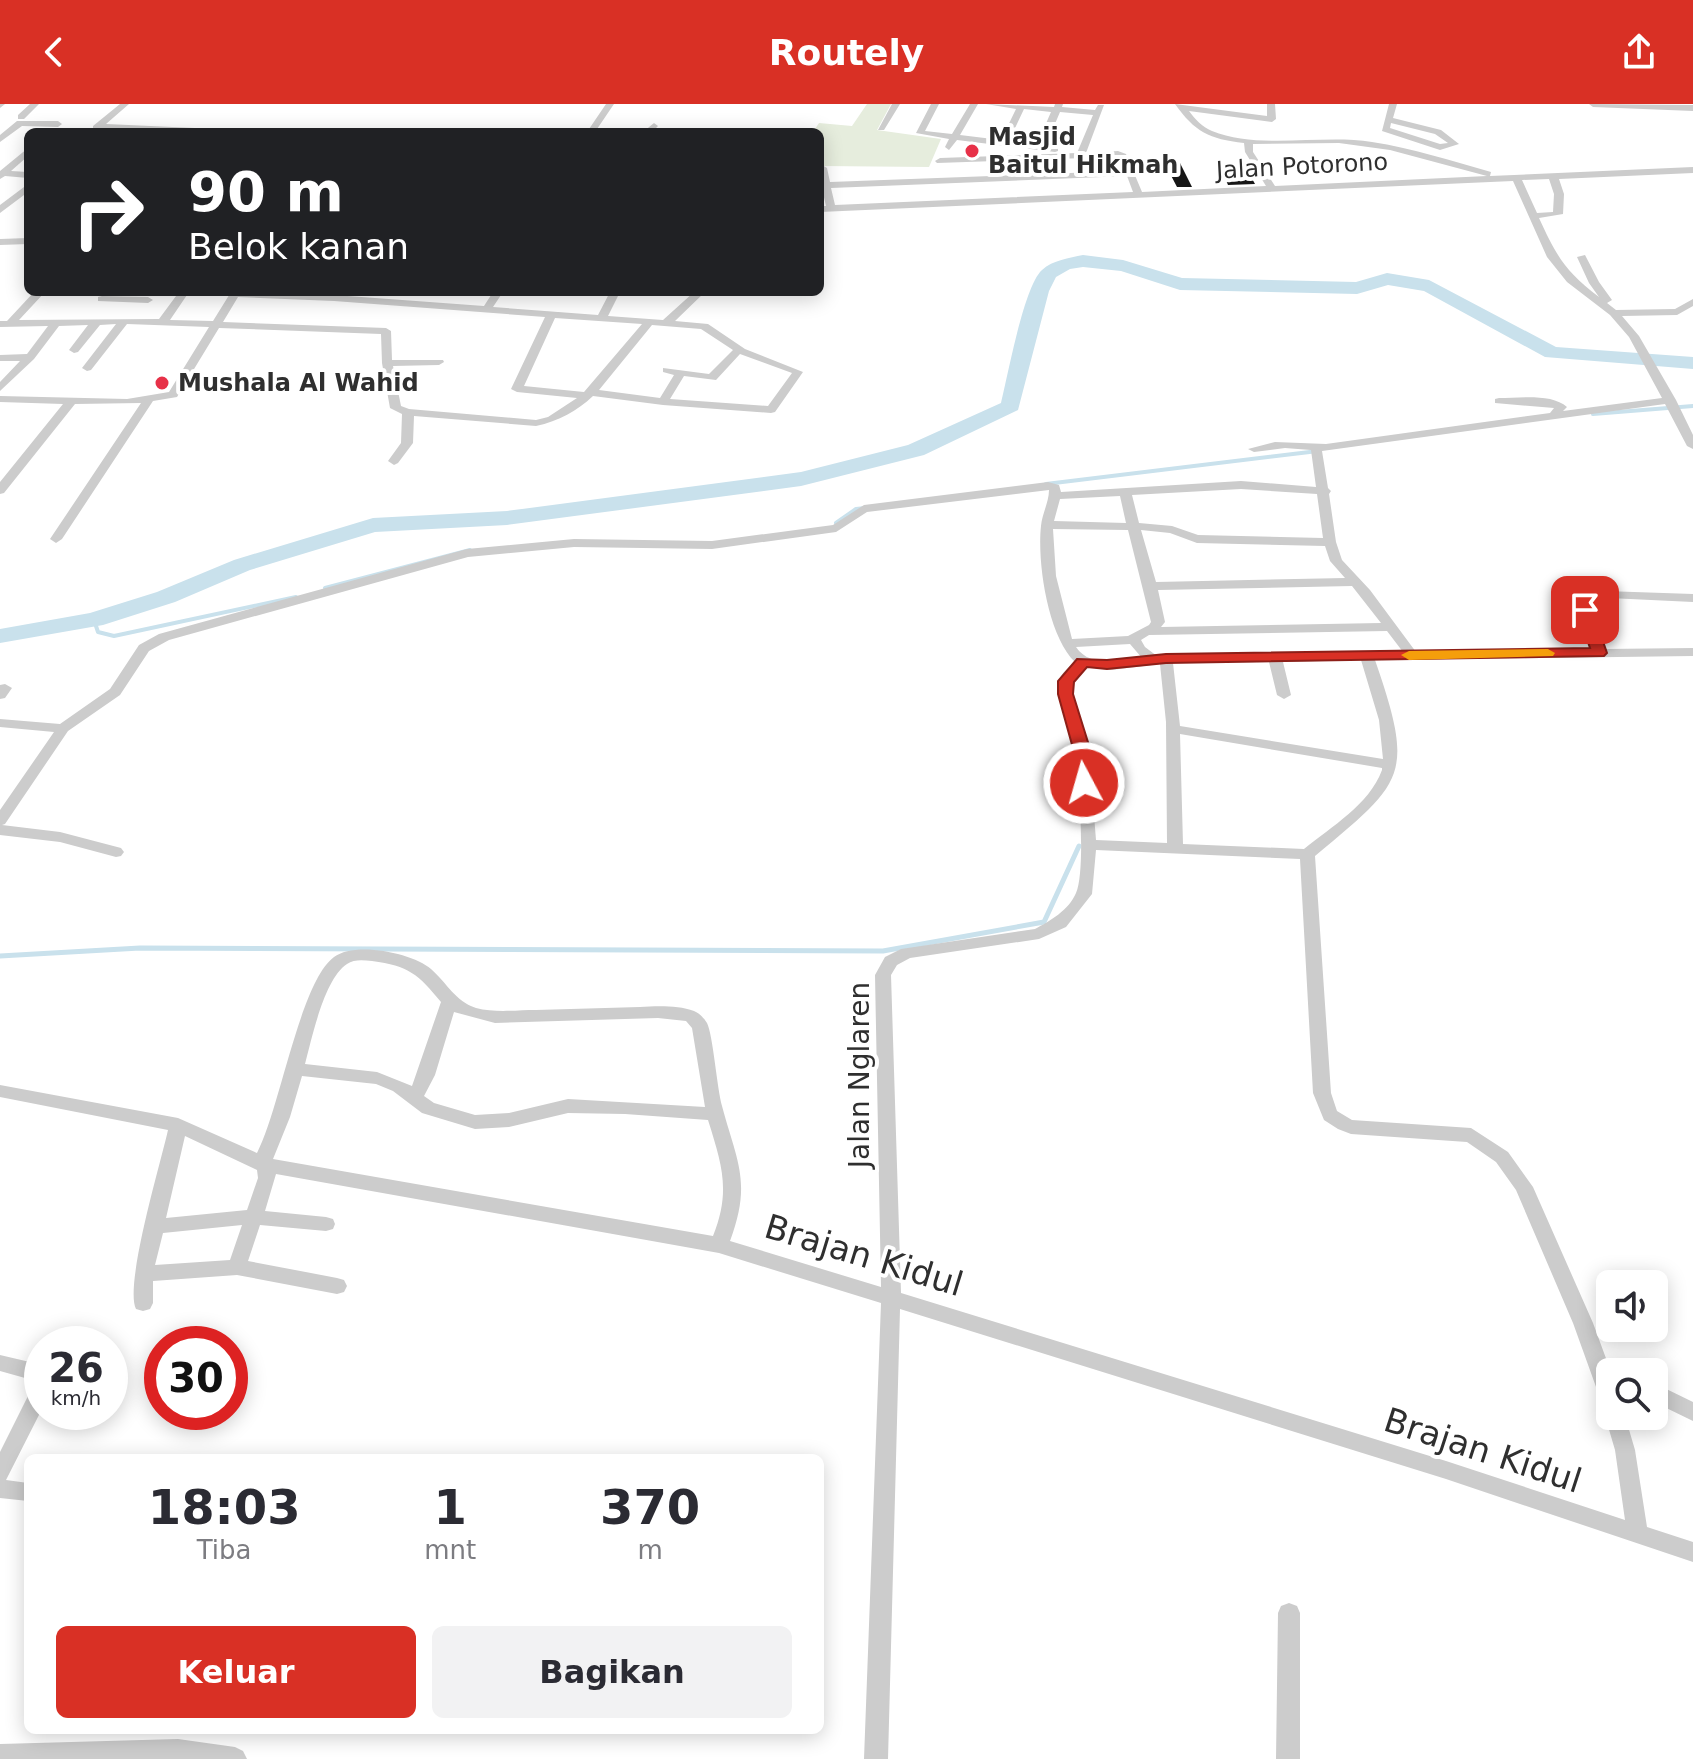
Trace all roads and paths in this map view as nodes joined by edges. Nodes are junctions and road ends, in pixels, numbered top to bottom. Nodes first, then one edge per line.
1 (35, 104) edge
2 (125, 104) edge
3 (610, 104) edge
4 (896, 104) edge
5 (935, 104) edge
6 (974, 104) edge
7 (990, 104) edge
8 (1271, 104) edge
9 (1393, 104) edge
10 (1593, 104) edge
11 (1022, 105) edge
12 (1181, 106) edge
13 (1058, 107) edge
14 (1693, 108) edge
15 (1100, 109) edge
16 (21, 117) dead end
17 (1387, 124) junction
18 (54, 128) edge
19 (97, 128) edge
20 (594, 128) edge
21 (881, 128) dead end
22 (0, 139) edge
23 (955, 139) junction
24 (1248, 141) junction
25 (1003, 144) junction
26 (1380, 146) junction
27 (1040, 148) junction
28 (24, 154) edge
29 (1081, 155) junction
30 (940, 161) junction
31 (1693, 170) edge
32 (2, 173) edge
33 (1131, 173) junction
34 (24, 175) edge
35 (824, 176) edge
36 (1553, 176) junction
37 (1511, 178) junction
38 (946, 180) junction
39 (826, 185) junction
40 (1272, 189) junction
41 (24, 190) edge
42 (1139, 195) junction
43 (955, 203) junction
44 (826, 209) edge
45 (0, 210) edge
46 (1535, 216) junction
47 (24, 241) edge
48 (0, 242) edge
49 (1582, 257) dead end
50 (36, 296) edge
51 (104, 296) edge
52 (113, 296) edge
53 (181, 296) edge
54 (233, 296) edge
55 (360, 296) edge
56 (495, 296) edge
57 (613, 296) edge
58 (696, 296) edge
59 (402, 297) edge
60 (148, 300) dead end
61 (1693, 302) edge
62 (487, 309) junction
63 (1619, 313) junction
64 (552, 314) junction
65 (392, 316) dead end
66 (602, 317) junction
67 (92, 321) junction
68 (124, 321) junction
69 (650, 321) junction
70 (56, 322) junction
71 (162, 323) junction
72 (217, 323) junction
73 (666, 323) junction
74 (6, 324) edge
75 (74, 350) dead end
76 (736, 353) dead end
77 (30, 357) junction
78 (0, 358) edge
79 (439, 362) dead end
80 (387, 363) junction
81 (87, 368) dead end
82 (667, 370) dead end
83 (680, 374) junction
84 (0, 388) edge
85 (590, 394) junction
86 (0, 399) edge
87 (148, 401) junction
88 (1499, 401) dead end
89 (663, 402) junction
90 (70, 403) junction
91 (1673, 405) junction
92 (408, 412) junction
93 (1556, 413) junction
94 (1693, 446) edge
95 (1254, 449) dead end
96 (1317, 449) junction
97 (394, 461) dead end
98 (0, 490) edge
99 (1125, 490) junction
100 (1325, 491) junction
101 (1055, 496) junction
102 (1047, 525) junction
103 (1134, 527) junction
104 (56, 539) dead end
105 (1330, 542) junction
106 (1353, 582) junction
107 (1153, 586) junction
108 (1693, 598) edge
109 (1391, 627) junction
110 (1148, 631) junction
111 (1134, 640) junction
112 (1067, 643) junction
113 (1693, 652) edge
114 (1599, 653) junction
115 (1412, 655) junction
116 (1275, 658) junction
117 (1367, 658) junction
118 (1160, 659) junction
119 (1083, 662) junction
120 (1284, 695) dead end
121 (0, 723) edge
122 (63, 728) junction
123 (1173, 729) junction
124 (1390, 765) junction
125 (0, 821) edge
126 (0, 830) edge
127 (1089, 845) junction
128 (1175, 848) junction
129 (116, 852) dead end
130 (1307, 854) junction
131 (450, 1000) junction
132 (297, 1069) junction
133 (0, 1091) edge
134 (415, 1097) junction
135 (715, 1114) junction
136 (178, 1125) junction
137 (264, 1165) junction
138 (253, 1217) junction
139 (326, 1224) dead end
140 (156, 1226) junction
141 (719, 1245) junction
142 (237, 1267) junction
143 (144, 1274) junction
144 (337, 1286) dead end
145 (891, 1296) junction
146 (143, 1303) dead end
147 (1596, 1361) edge
148 (0, 1363) edge
149 (1668, 1399) edge
150 (1693, 1412) edge
151 (1619, 1430) edge
152 (0, 1473) edge
153 (0, 1489) edge
154 (24, 1492) edge
155 (1638, 1535) junction
156 (1693, 1552) edge
157 (1289, 1613) dead end
158 (0, 1756) edge
159 (235, 1759) edge
160 (876, 1759) edge
161 (1288, 1759) edge

1 - 16 street
2 - 19 street
3 - 20 street
4 - 21 street
5 - 23 street
6 - 23 street
7 - 11 street
8 - 12 street
9 - 17 street
10 - 14 street
11 - 13 street
11 - 25 street
12 - 24 street
13 - 15 street
13 - 27 street
15 - 29 street
17 - 17 street
17 - 26 street
18 - 22 street
23 - 25 street
23 - 30 street
24 - 26 street
24 - 40 street
25 - 27 street
26 - 37 street
27 - 29 street
28 - 32 street
29 - 30 street
29 - 33 street
30 - 38 street
31 - 36 street, Jalan Potorono
32 - 34 street
33 - 38 street
33 - 42 street
35 - 39 street
36 - 37 street, Jalan Potorono
36 - 46 street
37 - 40 street, Jalan Potorono
37 - 46 street
38 - 39 street
38 - 43 street
39 - 44 street
40 - 42 street, Jalan Potorono
41 - 45 street
42 - 43 street, Jalan Potorono
43 - 44 street, Jalan Potorono
46 - 63 street
47 - 48 street
49 - 63 street
50 - 74 street
51 - 67 street
52 - 60 street
53 - 71 street
54 - 72 street
55 - 59 street
56 - 62 street
57 - 66 street
58 - 73 street
59 - 62 street
59 - 65 street
61 - 63 street
62 - 64 street
63 - 91 street
64 - 66 street
64 - 85 street
66 - 69 street
67 - 68 street
67 - 70 street
67 - 75 street
68 - 71 street
68 - 81 street
69 - 73 street
69 - 85 street
70 - 74 street
70 - 77 street
71 - 72 street
72 - 80 street
72 - 87 street
73 - 89 street
76 - 83 street
77 - 78 street
77 - 84 street
79 - 80 street
80 - 92 street
82 - 83 street
83 - 89 street
85 - 89 street
85 - 92 street
86 - 90 street
87 - 90 street
87 - 104 street
88 - 93 street
90 - 98 street
91 - 93 street
91 - 94 street
92 - 97 street
93 - 96 street
95 - 96 street
96 - 100 street
99 - 100 street
99 - 101 street
99 - 103 street
100 - 105 street
101 - 102 street
101 - 122 street
102 - 103 street
102 - 112 street
103 - 105 street
103 - 107 street
105 - 106 street
106 - 107 street
106 - 109 street
107 - 110 street
108 - 114 street
109 - 110 street
109 - 115 street
110 - 111 street
111 - 112 street
111 - 118 street
112 - 119 street
113 - 114 street
114 - 115 street
115 - 117 street
116 - 117 street
116 - 118 street
116 - 120 street
117 - 124 street
118 - 119 street
118 - 123 street
119 - 127 street, Jalan Nglaren
121 - 122 street
122 - 125 street
123 - 124 street
123 - 128 street
124 - 130 street
126 - 129 street
127 - 128 street
127 - 145 street, Jalan Nglaren
128 - 130 street
130 - 147 street
131 - 132 street
131 - 134 street
131 - 135 street
132 - 134 street
132 - 137 street
133 - 136 street, Brajan Kidul
134 - 135 street
135 - 141 street
136 - 137 street, Brajan Kidul
136 - 140 street
137 - 138 street
137 - 141 street, Brajan Kidul
138 - 139 street
138 - 140 street
138 - 142 street
140 - 143 street
141 - 145 street, Brajan Kidul
142 - 143 street
142 - 144 street
143 - 146 street
145 - 155 street, Brajan Kidul
145 - 160 street, Jalan Nglaren
148 - 152 street
149 - 150 street
151 - 155 street
153 - 154 street
155 - 156 street, Brajan Kidul
157 - 161 street
158 - 159 street

